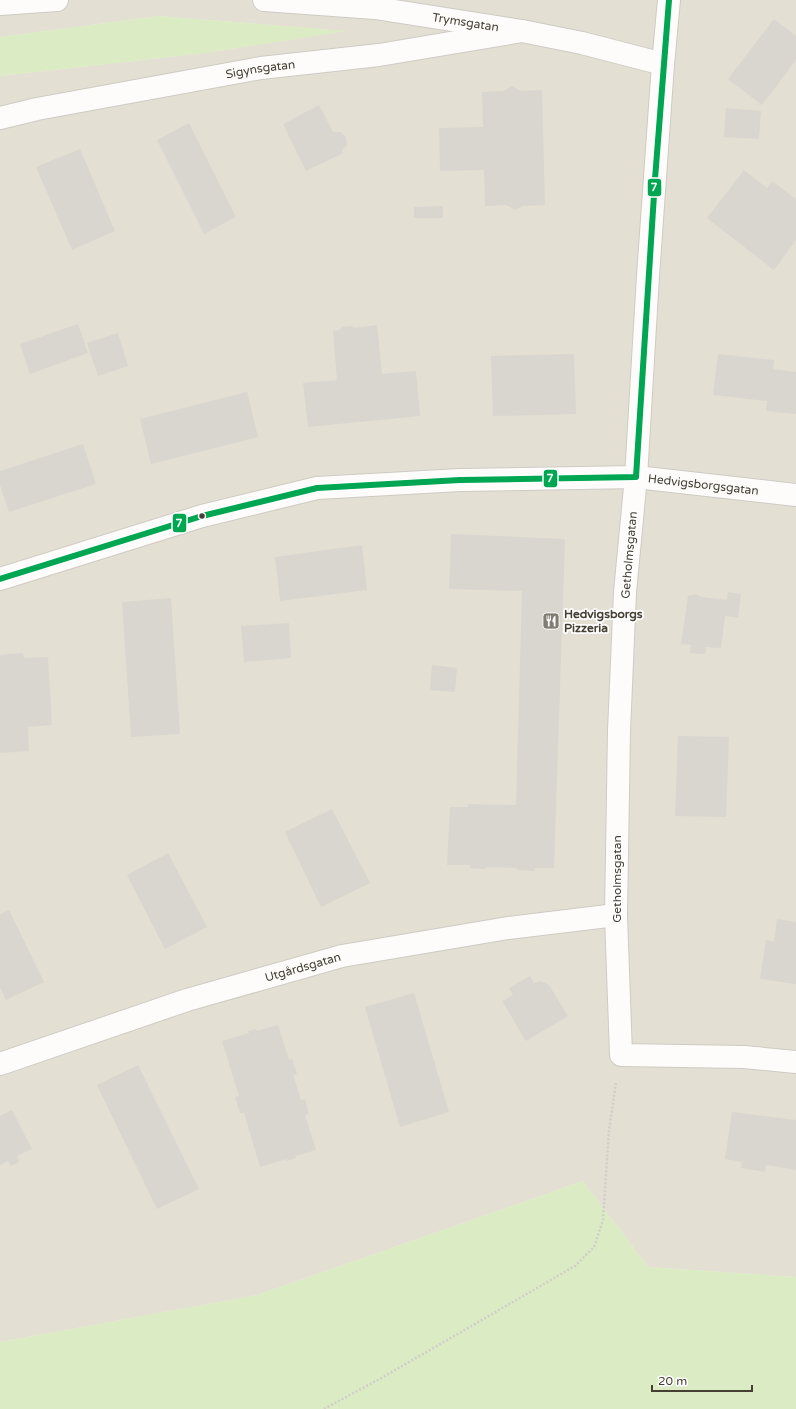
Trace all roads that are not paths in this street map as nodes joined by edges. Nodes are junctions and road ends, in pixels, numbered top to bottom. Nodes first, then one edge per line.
1 (57, 0) edge
2 (264, 0) edge
3 (669, 0) edge
4 (0, 4) edge
5 (522, 31) junction
6 (663, 64) junction
7 (0, 118) edge
8 (636, 477) junction
9 (796, 495) edge
10 (0, 579) edge
11 (616, 915) junction
12 (796, 1062) edge
13 (0, 1064) edge

1 - 4 street
2 - 5 street, Trymsgatan
3 - 6 street, Getholmsgatan
5 - 6 street, Trymsgatan
5 - 7 street, Sigynsgatan
6 - 8 street, Getholmsgatan
8 - 9 street, Hedvigsborgsgatan
8 - 10 street, Hedvigsborgsgatan
8 - 11 street, Getholmsgatan
11 - 12 street, Getholmsgatan
11 - 13 street, Utgårdsgatan

